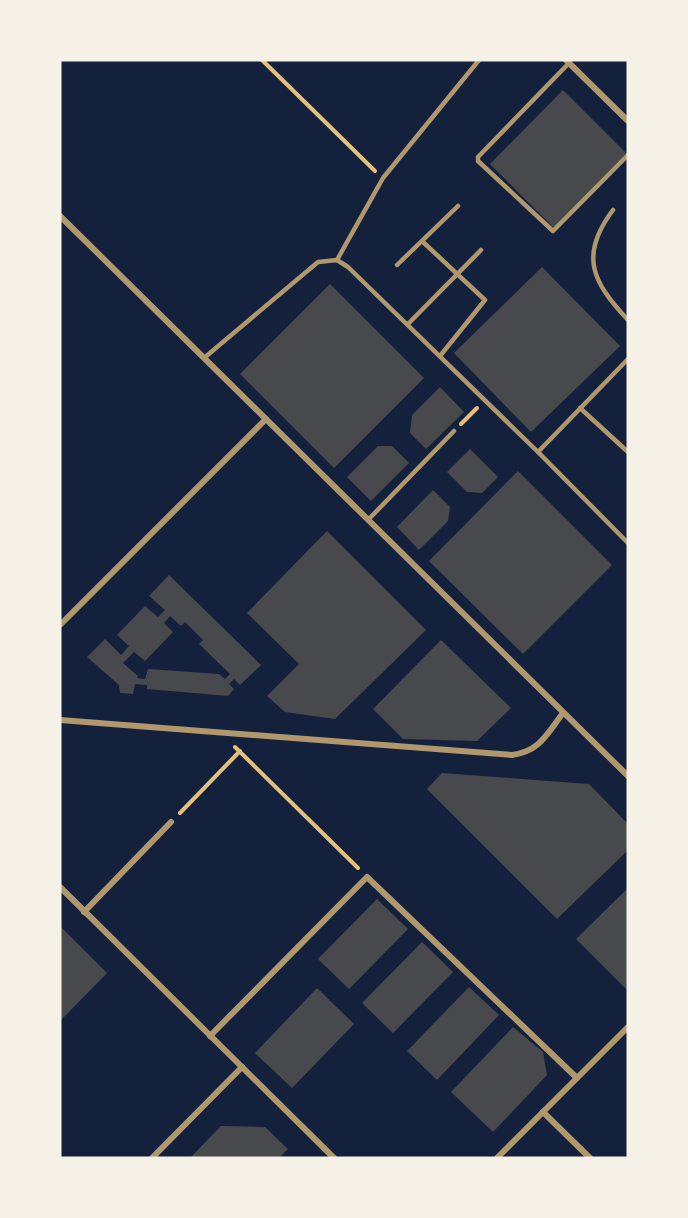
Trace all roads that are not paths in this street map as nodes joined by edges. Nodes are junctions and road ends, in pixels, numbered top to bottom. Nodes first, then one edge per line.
1 (479, 60) edge
2 (567, 62) edge
3 (628, 121) edge
4 (628, 155) edge
5 (458, 206) dead end
6 (613, 210) dead end
7 (60, 216) edge
8 (423, 242) junction
9 (482, 250) dead end
10 (337, 260) junction
11 (397, 265) dead end
12 (458, 275) junction
13 (628, 320) edge
14 (408, 324) junction
15 (440, 356) junction
16 (204, 358) junction
17 (628, 359) edge
18 (580, 408) junction
19 (266, 419) junction
20 (454, 431) road end
21 (538, 452) junction
22 (628, 452) edge
23 (368, 520) junction
24 (628, 543) edge
25 (60, 625) edge
26 (563, 713) junction
27 (60, 720) edge
28 (628, 765) edge
29 (622, 771) junction
30 (628, 776) edge
31 (171, 822) road end
32 (60, 887) edge
33 (84, 912) junction
34 (628, 1027) edge
35 (210, 1036) junction
36 (242, 1067) junction
37 (577, 1078) junction
38 (543, 1112) junction
39 (333, 1157) edge
40 (152, 1158) edge
41 (497, 1158) edge
42 (590, 1158) edge

1 - 10 lane
2 - 3 street
2 - 4 lane
5 - 8 lane
6 - 13 lane
7 - 16 street
8 - 11 lane
8 - 12 lane
9 - 12 lane
10 - 14 lane
10 - 16 lane
12 - 14 lane
12 - 15 lane
14 - 15 lane
15 - 21 lane
16 - 19 street
17 - 18 lane
18 - 21 lane
18 - 22 lane
19 - 23 street
19 - 25 street
20 - 23 lane
21 - 24 lane
23 - 26 street
26 - 27 street
26 - 29 street
28 - 29 lane
29 - 30 street
31 - 33 street
32 - 33 street
33 - 35 street
34 - 37 street
35 - 36 street
35 - 37 street
36 - 39 street
36 - 40 street
37 - 38 street
38 - 41 street
38 - 42 street

